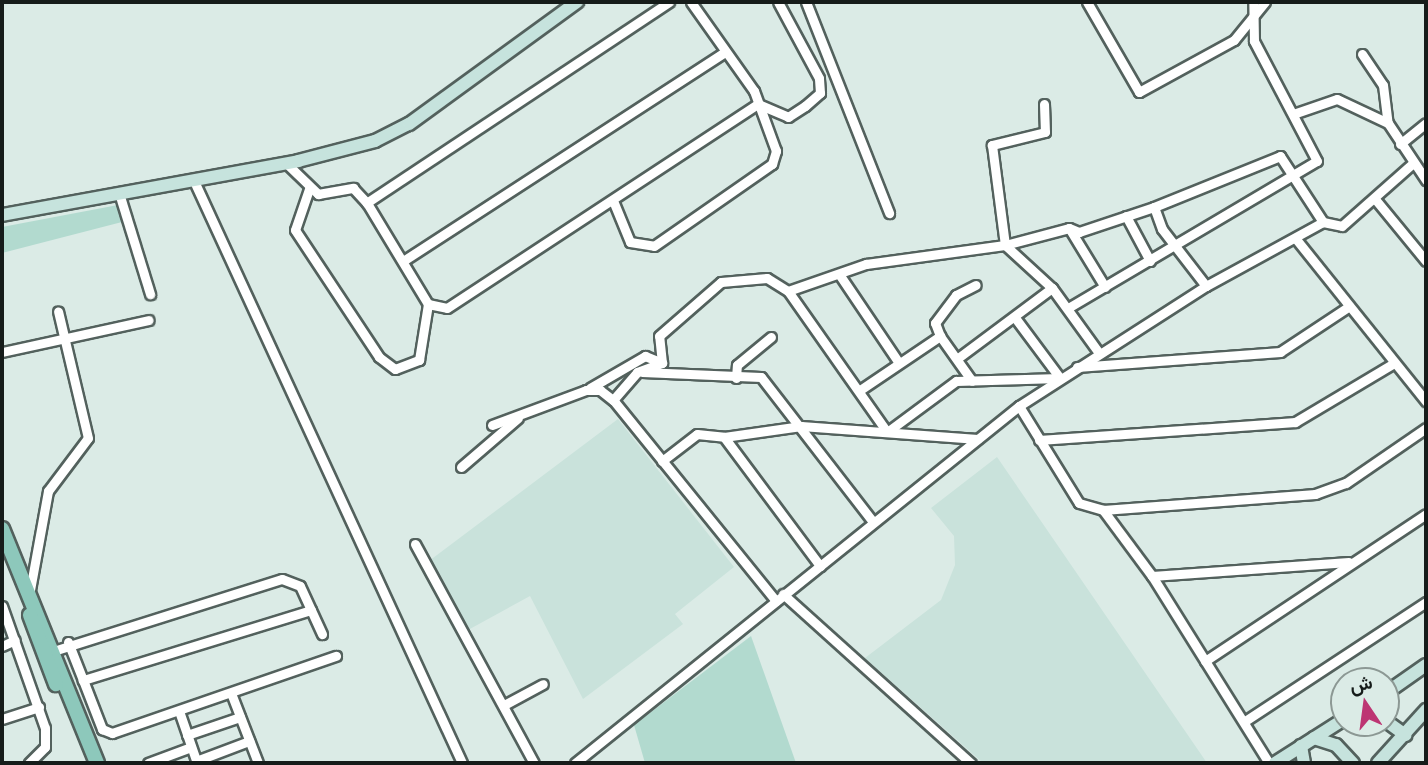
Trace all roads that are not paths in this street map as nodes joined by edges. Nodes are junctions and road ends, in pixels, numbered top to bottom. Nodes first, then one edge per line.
1 (578, 2) edge
2 (669, 2) edge
3 (691, 2) edge
4 (778, 2) edge
5 (806, 2) edge
6 (1087, 2) edge
7 (1253, 2) edge
8 (1265, 2) edge
9 (1258, 13) junction
10 (725, 52) junction
11 (1362, 54) dead end
12 (1044, 103) dead end
13 (758, 104) junction
14 (1296, 113) junction
15 (1388, 123) junction
16 (1426, 123) edge
17 (1399, 144) junction
18 (286, 163) junction
19 (1412, 164) junction
20 (1297, 176) junction
21 (1426, 180) edge
22 (194, 181) junction
23 (309, 190) junction
24 (119, 193) junction
25 (1375, 199) junction
26 (367, 203) junction
27 (614, 203) junction
28 (1154, 207) junction
29 (890, 213) dead end
30 (2, 215) edge
31 (1126, 215) junction
32 (1323, 222) junction
33 (1069, 228) junction
34 (1296, 239) junction
35 (1005, 245) junction
36 (1175, 246) junction
37 (403, 261) junction
38 (1150, 261) junction
39 (1426, 261) edge
40 (839, 274) junction
41 (976, 285) dead end
42 (1105, 286) junction
43 (1206, 286) junction
44 (1052, 288) junction
45 (788, 291) junction
46 (150, 294) dead end
47 (428, 304) junction
48 (1348, 307) junction
49 (1068, 308) junction
50 (58, 311) dead end
51 (1016, 319) junction
52 (149, 320) dead end
53 (940, 336) junction
54 (771, 337) dead end
55 (65, 341) junction
56 (2, 352) edge
57 (1099, 353) junction
58 (958, 358) junction
59 (663, 363) junction
60 (899, 363) junction
61 (1394, 363) junction
62 (1076, 368) junction
63 (637, 372) junction
64 (736, 378) junction
65 (1060, 378) junction
66 (972, 381) junction
67 (586, 390) junction
68 (860, 390) junction
69 (613, 400) junction
70 (1426, 401) edge
71 (1018, 406) junction
72 (522, 414) junction
73 (492, 425) dead end
74 (799, 427) junction
75 (1426, 428) edge
76 (887, 432) junction
77 (724, 438) junction
78 (978, 439) junction
79 (1039, 440) junction
80 (662, 461) junction
81 (461, 467) dead end
82 (1103, 510) junction
83 (1426, 514) edge
84 (873, 523) junction
85 (2, 530) edge
86 (415, 544) dead end
87 (2, 549) edge
88 (1351, 562) junction
89 (820, 566) junction
90 (1152, 576) junction
91 (30, 590) junction
92 (780, 597) junction
93 (1426, 601) edge
94 (2, 606) edge
95 (312, 610) junction
96 (4, 616) edge
97 (322, 634) dead end
98 (15, 640) junction
99 (68, 642) junction
100 (2, 646) edge
101 (49, 651) junction
102 (336, 656) dead end
103 (1205, 661) junction
104 (1426, 665) edge
105 (83, 680) junction
106 (1400, 683) edge
107 (543, 684) dead end
108 (231, 693) junction
109 (504, 705) junction
110 (39, 707) junction
111 (1426, 709) edge
112 (179, 711) junction
113 (240, 717) junction
114 (2, 719) edge
115 (1245, 721) junction
116 (1330, 728) edge
117 (1400, 731) edge
118 (187, 735) junction
119 (1405, 735) junction
120 (1314, 738) junction
121 (249, 741) junction
122 (1301, 746) junction
123 (191, 747) junction
124 (196, 762) edge
125 (29, 763) edge
126 (86, 763) edge
127 (97, 763) edge
128 (148, 763) edge
129 (255, 763) edge
130 (462, 763) edge
131 (534, 763) edge
132 (575, 763) edge
133 (971, 763) edge
134 (1272, 763) edge
135 (1304, 763) edge
136 (1353, 763) edge
137 (1378, 763) edge

1 - 18 street
2 - 26 street
3 - 10 street
4 - 13 street
5 - 29 street
6 - 9 street
7 - 9 street
8 - 9 street
9 - 14 street
10 - 13 street
10 - 37 street
11 - 15 street
12 - 35 street
13 - 27 street
13 - 27 street
14 - 15 street
14 - 20 street
15 - 17 street
16 - 17 street
17 - 19 street
18 - 22 street
18 - 23 street
19 - 21 street
19 - 25 street
20 - 28 street
20 - 32 street
20 - 36 street
22 - 24 street
22 - 130 street
23 - 26 street
23 - 47 street
24 - 30 street
24 - 46 street
25 - 32 street
25 - 39 street
26 - 37 street
27 - 47 street
28 - 31 street
28 - 36 street
31 - 33 street
31 - 38 street
32 - 34 street
33 - 35 street
33 - 42 street
34 - 43 street
34 - 48 street
35 - 40 street
35 - 44 street
36 - 38 street
36 - 43 street
37 - 47 street
38 - 42 street
40 - 45 street
40 - 60 street
41 - 53 street
42 - 49 street
43 - 57 street
44 - 49 street
44 - 51 street
45 - 59 street
45 - 68 street
48 - 61 street
48 - 62 street
49 - 57 street
50 - 55 street
51 - 58 street
51 - 65 street
52 - 55 street
53 - 58 street
53 - 60 street
54 - 64 street
55 - 56 street
55 - 91 street
57 - 62 street
58 - 66 street
59 - 63 street
59 - 67 street
60 - 68 street
61 - 70 street
61 - 79 street
62 - 65 street
63 - 64 street
63 - 69 street
64 - 74 street
65 - 66 street
65 - 71 street
66 - 76 street
67 - 69 street
67 - 72 street
68 - 76 street
69 - 80 street
71 - 78 street
71 - 79 street
72 - 73 street
72 - 81 street
74 - 76 street
74 - 77 street
74 - 84 street
75 - 82 street
76 - 78 street
77 - 80 street
77 - 89 street
78 - 84 street
79 - 82 street
80 - 92 street
82 - 90 street
83 - 88 street
84 - 89 street
85 - 91 main road
86 - 109 street
87 - 101 main road
88 - 90 street
88 - 103 street
89 - 92 street
90 - 103 street
91 - 101 main road
92 - 132 street
92 - 133 street
93 - 115 street
94 - 96 street
95 - 97 street
95 - 99 street
95 - 105 street
96 - 98 street
98 - 100 street
98 - 110 street
99 - 101 street
99 - 105 street
101 - 126 main road
101 - 127 main road
102 - 108 street
103 - 115 street
104 - 106 street
105 - 112 street
107 - 109 street
108 - 112 street
108 - 113 street
109 - 131 street
110 - 114 street
110 - 125 street
111 - 119 street
112 - 118 street
113 - 118 street
113 - 121 street
115 - 134 street
116 - 120 street
117 - 119 street
118 - 123 street
119 - 137 street
120 - 122 street
120 - 136 street
121 - 124 street
121 - 129 street
122 - 134 street
122 - 135 street
123 - 124 street
123 - 128 street

